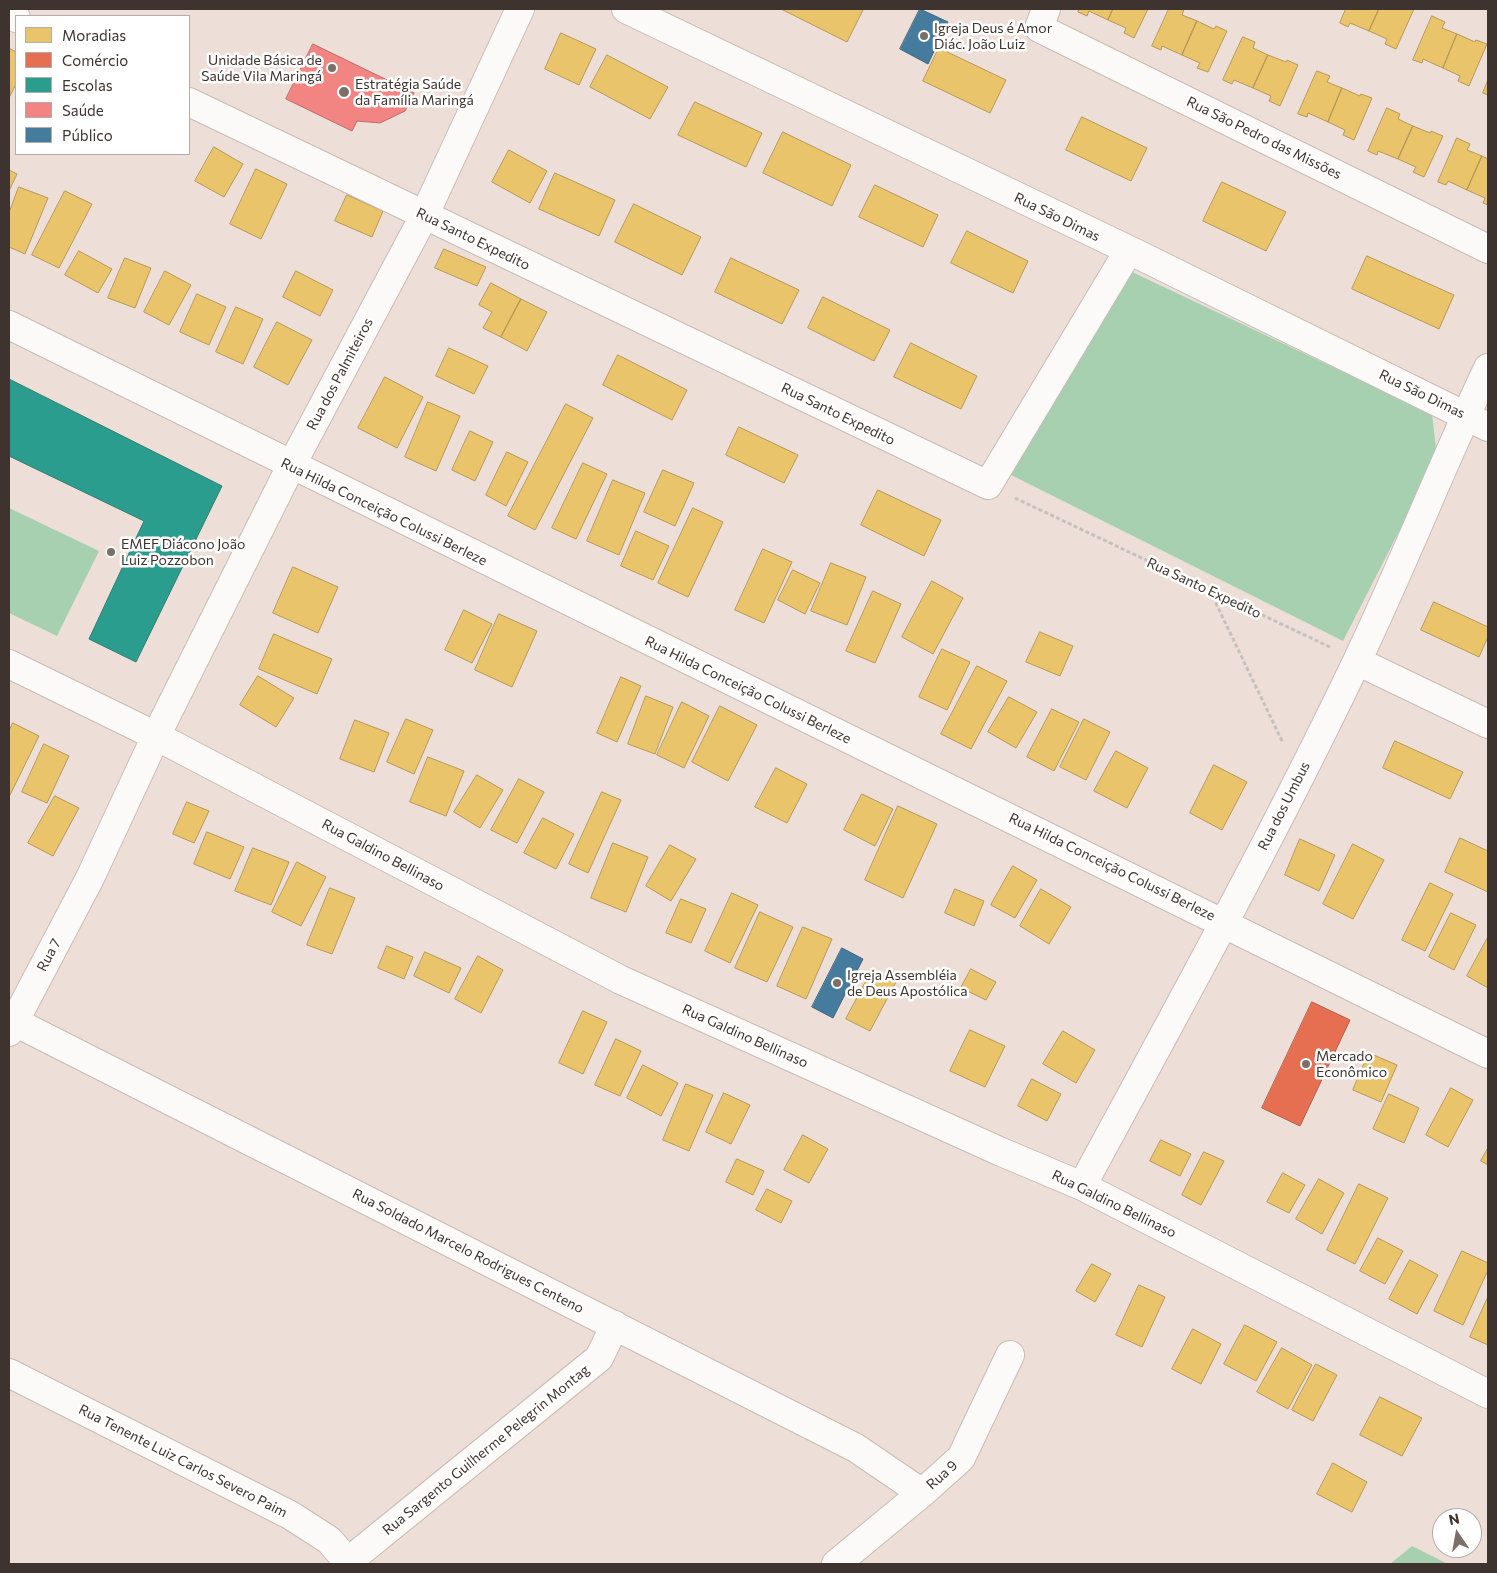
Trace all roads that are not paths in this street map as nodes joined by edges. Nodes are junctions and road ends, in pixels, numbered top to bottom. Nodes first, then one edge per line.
1 (520, 9) edge
2 (626, 9) edge
3 (1042, 18) edge
4 (190, 102) edge
5 (424, 216) junction
6 (1488, 249) edge
7 (1129, 250) junction
8 (9, 325) edge
9 (1488, 368) edge
10 (1477, 421) edge
11 (291, 466) junction
12 (1357, 660) junction
13 (9, 664) edge
14 (1488, 724) edge
15 (156, 736) junction
16 (1225, 922) junction
17 (10, 1024) edge
18 (1488, 1054) edge
19 (1082, 1186) junction
20 (615, 1325) junction
21 (1010, 1355) dead end
22 (9, 1373) edge
23 (1488, 1394) edge
24 (922, 1493) junction
25 (347, 1563) edge
26 (836, 1564) edge

1 - 5 street, Rua dos Palmiteiros
2 - 7 street, Rua São Dimas
3 - 6 street, Rua São Pedro das Missões
4 - 5 street, Rua Santo Expedito
5 - 7 street, Rua Santo Expedito
5 - 11 street, Rua dos Palmiteiros
7 - 10 street, Rua São Dimas
8 - 11 street, Rua Hilda Conceição Colussi Berleze
9 - 10 street, Rua dos Umbus
10 - 12 street, Rua dos Umbus
11 - 15 street, Rua dos Palmiteiros
11 - 16 street, Rua Hilda Conceição Colussi Berleze
12 - 14 street
12 - 16 street, Rua dos Umbus
13 - 15 street, Rua Galdino Bellinaso
15 - 17 street, Rua 7
15 - 19 street, Rua Galdino Bellinaso
16 - 18 street, Rua Hilda Conceição Colussi Berleze
16 - 19 street, Rua dos Umbus
17 - 20 street, Rua Soldado Marcelo Rodrigues Centeno
19 - 23 street, Rua Galdino Bellinaso
20 - 24 street, Rua Soldado Marcelo Rodrigues Centeno
20 - 25 street, Rua Sargento Guilherme Pelegrin Montag
21 - 24 street, Rua 9
22 - 25 street, Rua Tenente Luiz Carlos Severo Paim
24 - 26 street, Rua 9

